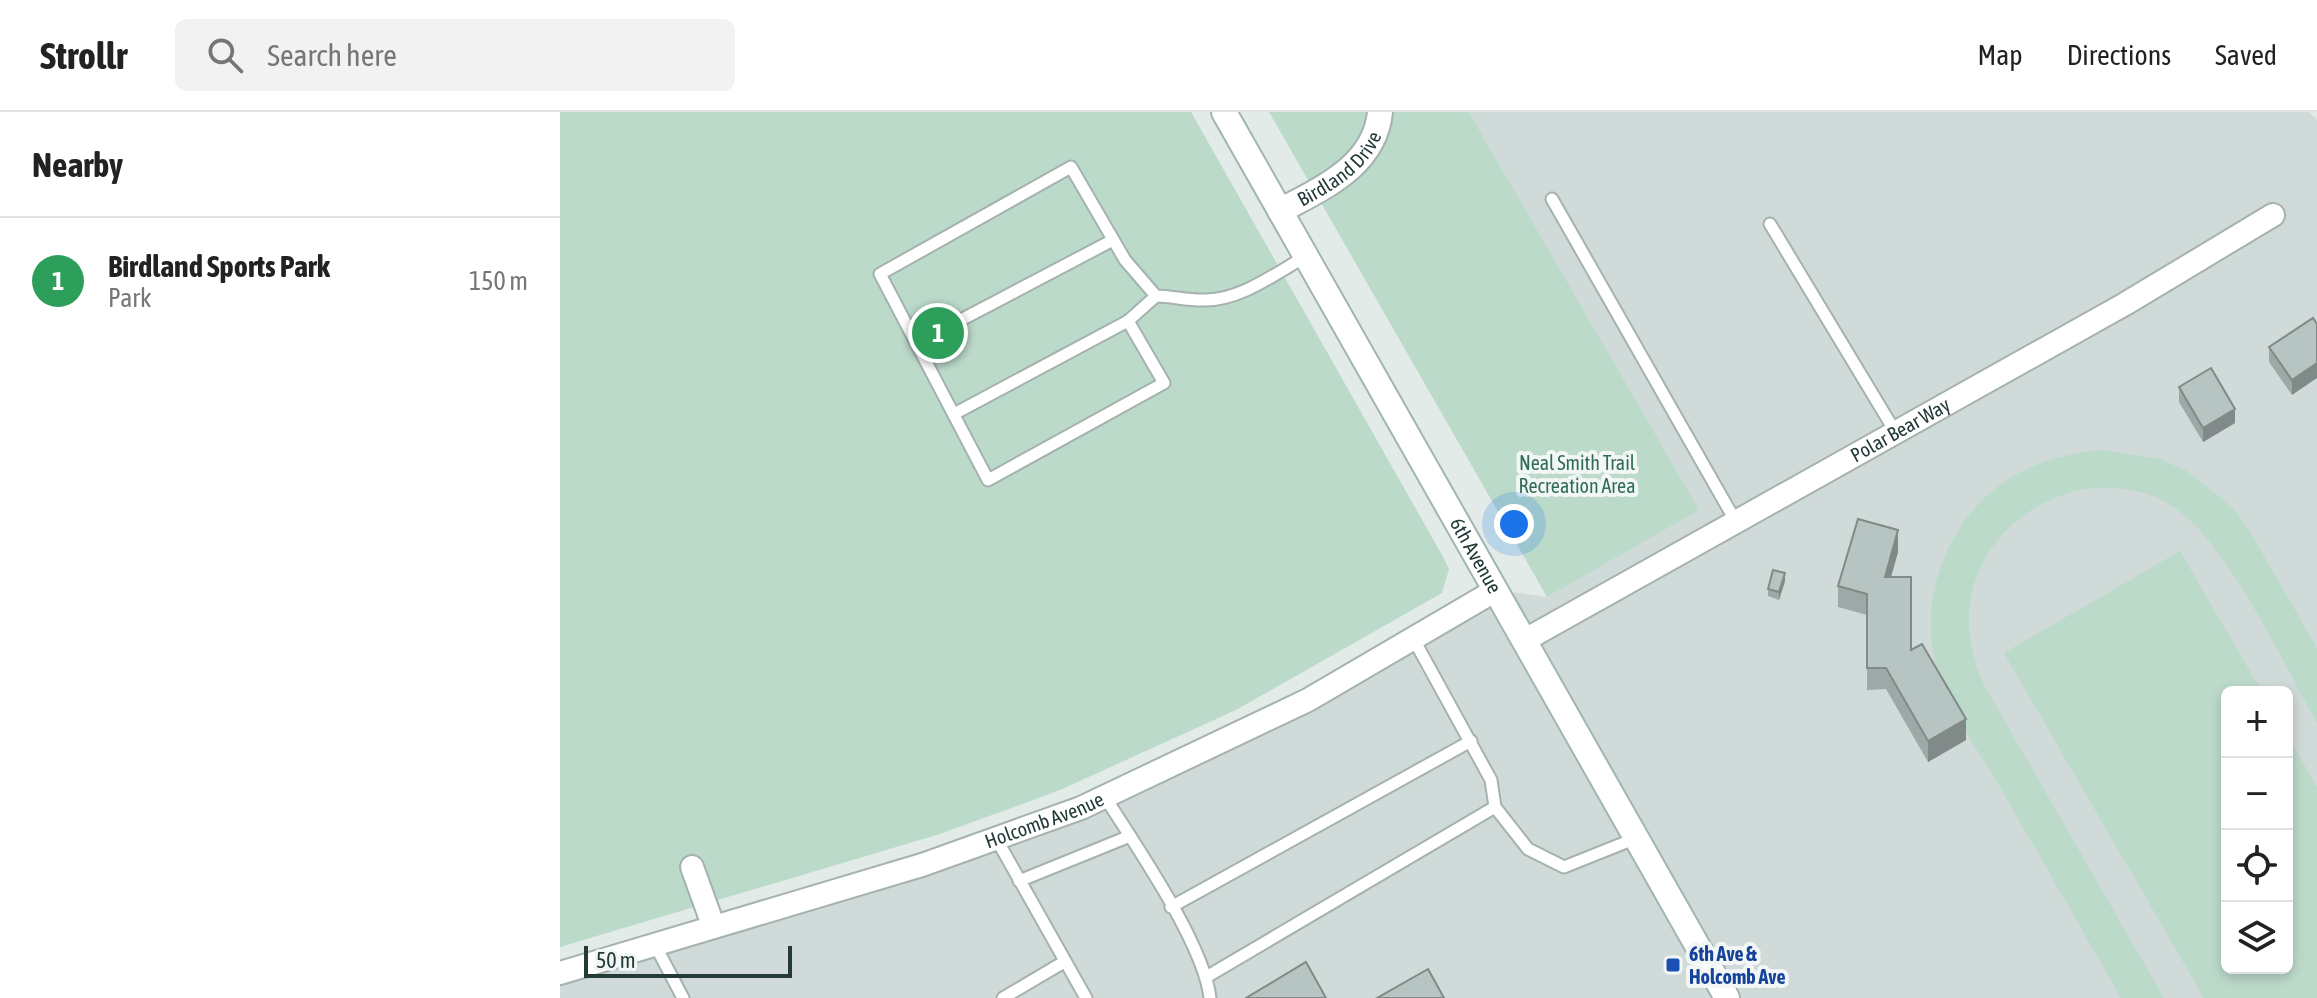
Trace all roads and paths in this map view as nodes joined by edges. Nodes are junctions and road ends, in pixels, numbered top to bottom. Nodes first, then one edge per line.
1 (1224, 112) edge
2 (1380, 112) edge
3 (1552, 199) dead end
4 (1280, 211) junction
5 (2273, 215) dead end
6 (1770, 224) dead end
7 (1113, 240) junction
8 (1307, 255) junction
9 (1156, 296) junction
10 (1128, 321) junction
11 (917, 343) junction
12 (954, 414) junction
13 (1896, 434) junction
14 (1736, 523) junction
15 (1496, 590) junction
16 (1413, 638) junction
17 (1525, 640) junction
18 (1471, 741) junction
19 (1105, 797) junction
20 (1495, 807) junction
21 (1130, 836) junction
22 (1634, 839) junction
23 (997, 840) junction
24 (692, 867) dead end
25 (1019, 881) junction
26 (1171, 907) junction
27 (713, 925) junction
28 (654, 943) junction
29 (1064, 962) junction
30 (560, 973) edge
31 (1208, 976) junction
32 (683, 998) edge
33 (1003, 998) edge
34 (1086, 998) edge
35 (1210, 998) edge
36 (1727, 998) edge

1 - 4 main road, 6th Avenue
2 - 4 main road, Birdland Drive
3 - 14 lane
4 - 8 main road, 6th Avenue
5 - 13 street, Polar Bear Way
6 - 13 lane
7 - 9 lane
7 - 11 lane
7 - 11 lane
8 - 9 lane
8 - 15 main road, 6th Avenue
9 - 10 lane
10 - 12 lane
10 - 12 lane
11 - 12 lane
13 - 14 street, Polar Bear Way
14 - 17 street, Polar Bear Way
15 - 16 street, Holcomb Avenue
15 - 17 main road, 6th Avenue
16 - 18 lane
16 - 19 street, Holcomb Avenue
17 - 22 main road, 6th Avenue
18 - 20 lane
18 - 26 lane
19 - 21 lane
19 - 23 street, Holcomb Avenue
20 - 22 lane
20 - 31 lane
21 - 25 lane
21 - 26 lane
22 - 36 main road, 6th Avenue
23 - 25 lane
23 - 27 street, Holcomb Avenue
24 - 27 street
25 - 29 lane
26 - 31 lane
27 - 28 street, Holcomb Avenue
28 - 30 street, Holcomb Avenue
28 - 32 lane
29 - 33 lane
29 - 34 lane
31 - 35 lane

